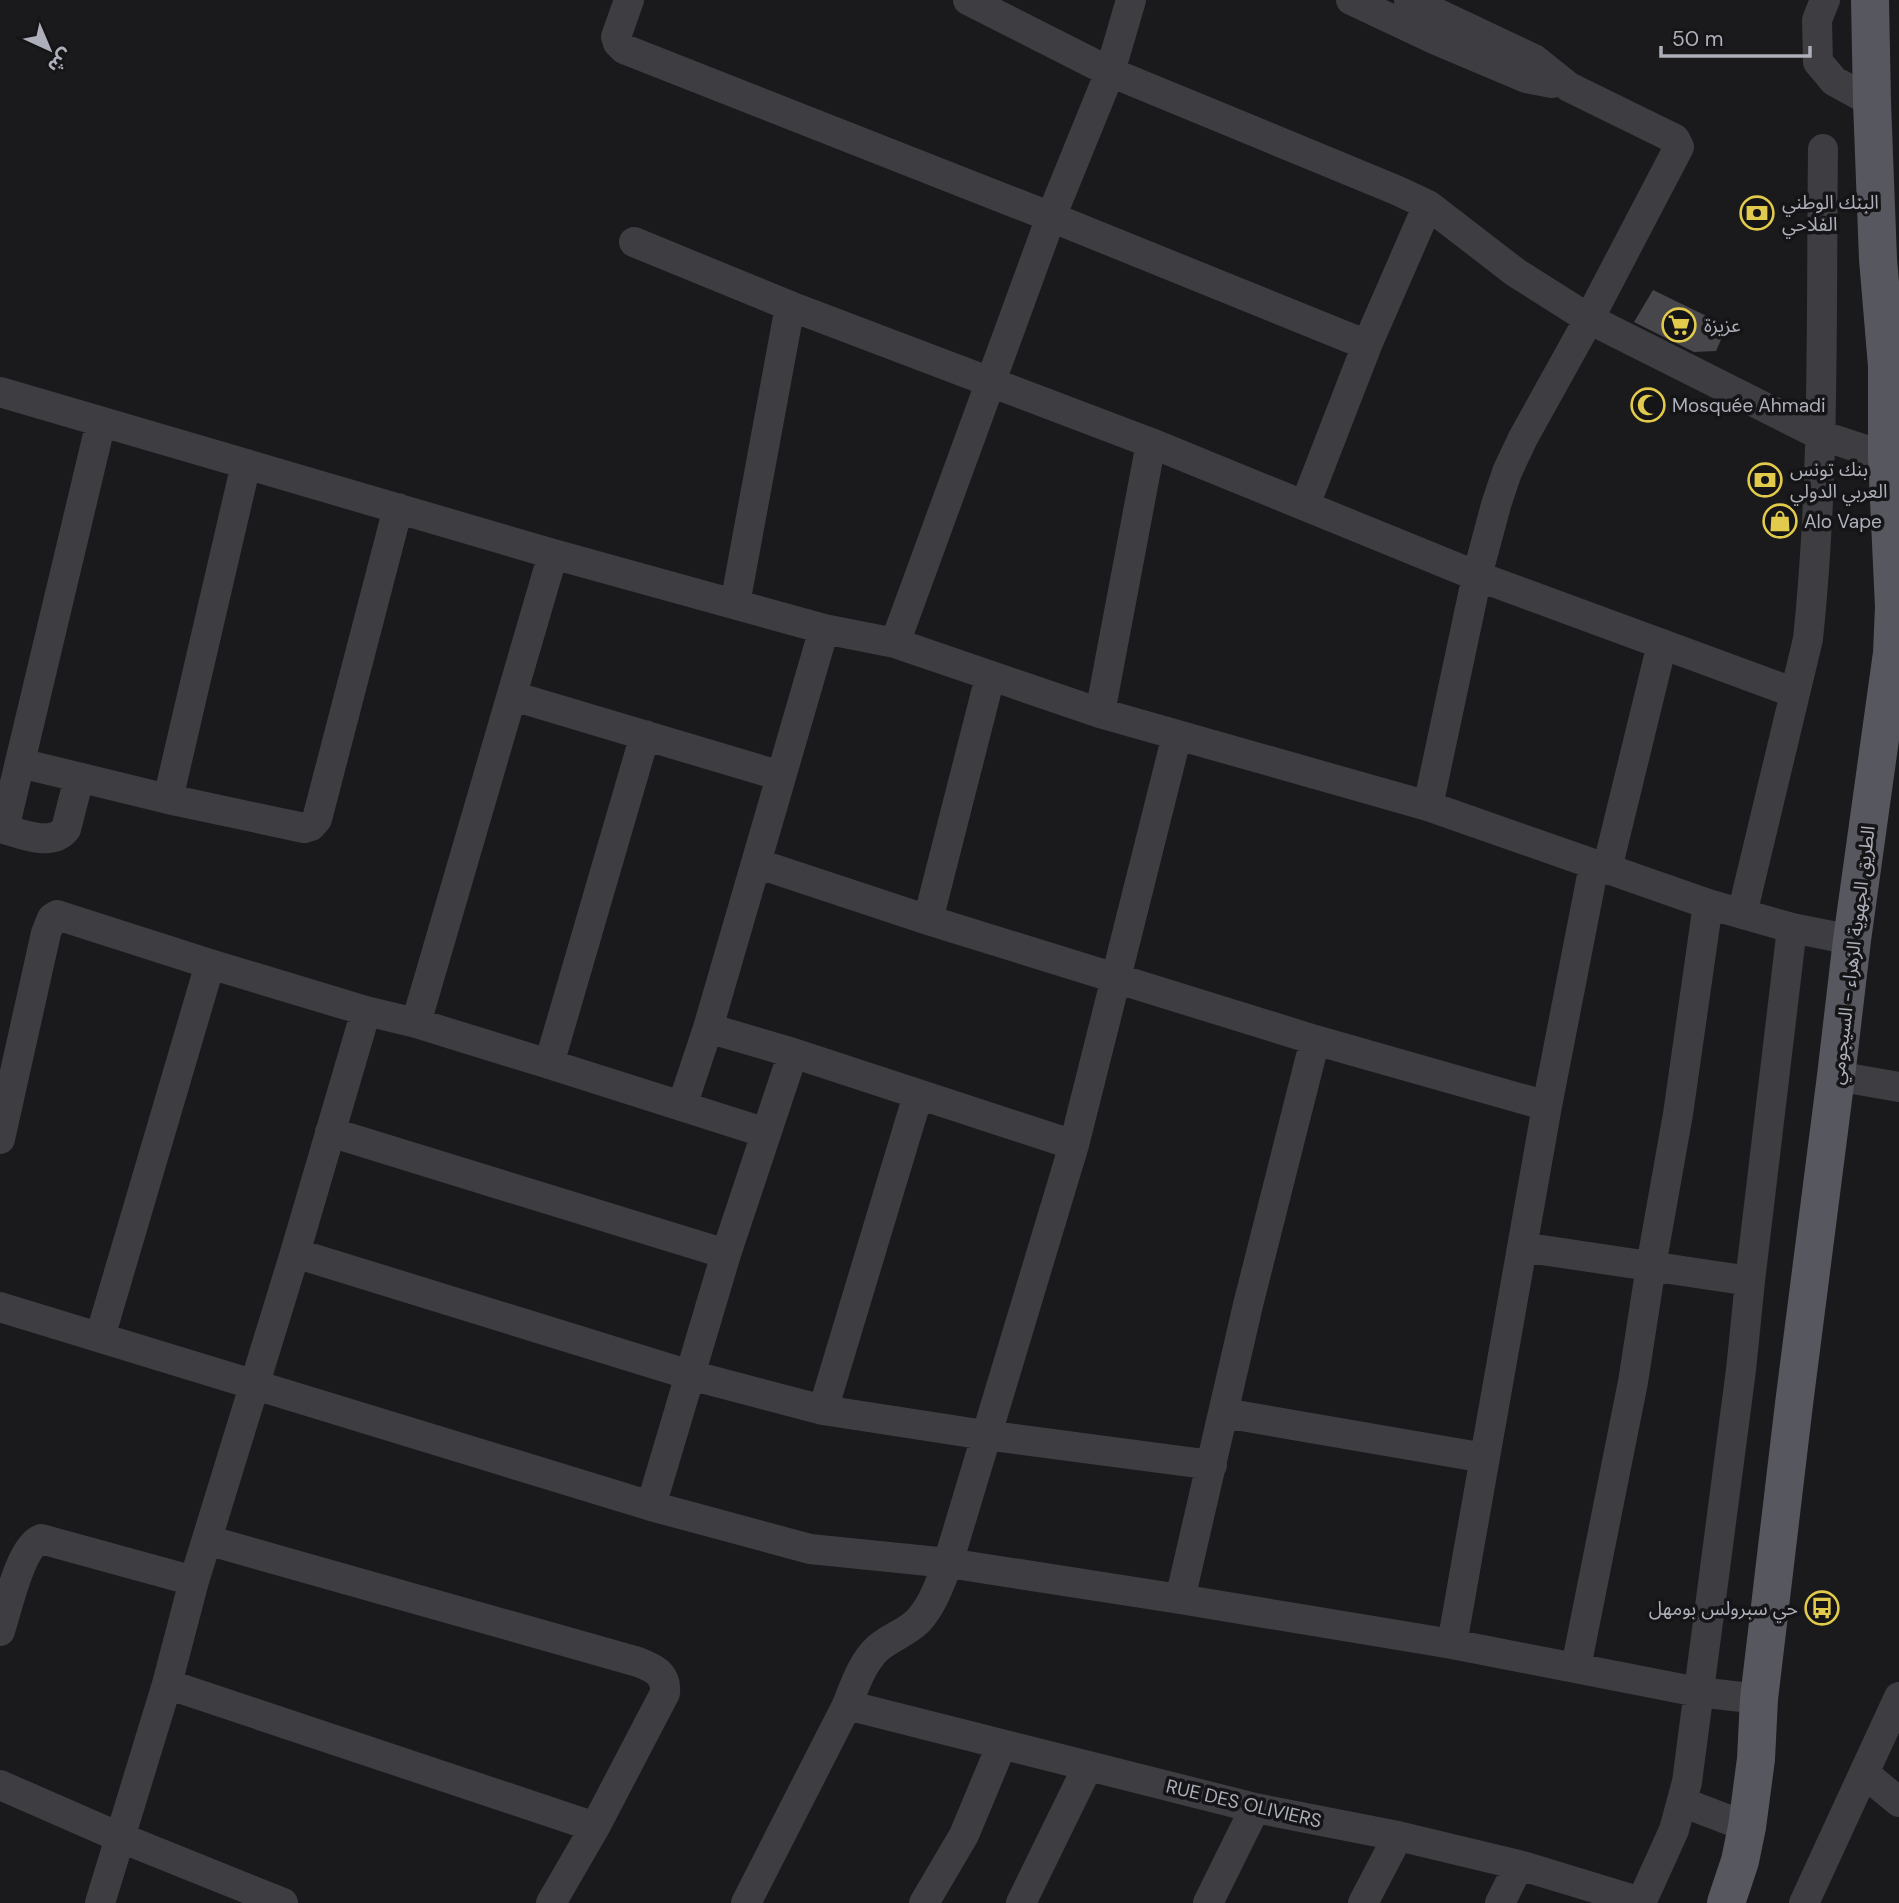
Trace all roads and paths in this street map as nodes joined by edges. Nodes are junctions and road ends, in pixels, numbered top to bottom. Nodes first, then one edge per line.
1 (629, 0) edge
2 (968, 0) edge
3 (1131, 0) edge
4 (1351, 0) edge
5 (1409, 0) edge
6 (1825, 0) edge
7 (1870, 0) edge
8 (1441, 18) edge
9 (1110, 72) junction
10 (1872, 102) junction
11 (1823, 149) dead end
12 (1428, 205) junction
13 (1051, 217) junction
14 (634, 242) dead end
15 (790, 306) junction
16 (1589, 319) junction
17 (1367, 345) junction
18 (1893, 367) edge
19 (991, 381) junction
20 (0, 393) edge
21 (101, 422) junction
22 (1820, 435) junction
23 (1151, 443) junction
24 (1886, 457) junction
25 (246, 464) junction
26 (1305, 505) junction
27 (398, 508) junction
28 (553, 554) junction
29 (1477, 576) junction
30 (735, 604) junction
31 (824, 629) junction
32 (895, 643) junction
33 (1662, 644) junction
34 (990, 677) junction
35 (1796, 693) junction
36 (513, 696) junction
37 (1100, 713) junction
38 (645, 735) junction
39 (1177, 735) junction
40 (20, 763) junction
41 (781, 776) junction
42 (79, 778) junction
43 (168, 799) junction
44 (1428, 806) junction
45 (2, 829) edge
46 (756, 863) junction
47 (1600, 867) junction
48 (1708, 904) junction
49 (1742, 914) junction
50 (928, 919) junction
51 (1792, 928) junction
52 (1852, 940) junction
53 (210, 964) junction
54 (1117, 977) junction
55 (366, 1011) junction
56 (416, 1023) junction
57 (708, 1028) junction
58 (1315, 1040) junction
59 (793, 1053) junction
60 (549, 1064) junction
61 (1836, 1076) junction
62 (1899, 1087) edge
63 (918, 1095) junction
64 (682, 1106) junction
65 (1547, 1106) junction
66 (330, 1132) junction
67 (766, 1133) junction
68 (0, 1139) edge
69 (1074, 1145) junction
70 (1522, 1247) junction
71 (295, 1253) junction
72 (726, 1254) junction
73 (1651, 1266) junction
74 (1750, 1281) junction
75 (0, 1307) edge
76 (100, 1337) junction
77 (690, 1375) junction
78 (254, 1384) junction
79 (823, 1410) junction
80 (1224, 1413) junction
81 (985, 1436) junction
82 (1485, 1458) junction
83 (1212, 1465) junction
84 (651, 1506) junction
85 (207, 1540) junction
86 (948, 1563) junction
87 (194, 1581) junction
88 (1180, 1599) junction
89 (0, 1631) edge
90 (1452, 1644) junction
91 (1576, 1667) junction
92 (167, 1684) junction
93 (1698, 1692) junction
94 (1899, 1697) edge
95 (1759, 1699) junction
96 (847, 1705) junction
97 (1002, 1744) junction
98 (1088, 1766) junction
99 (1864, 1773) junction
100 (0, 1785) edge
101 (1682, 1802) junction
102 (1899, 1802) edge
103 (1255, 1808) junction
104 (595, 1827) junction
105 (1747, 1827) junction
106 (1398, 1836) junction
107 (119, 1837) junction
108 (1519, 1865) junction
109 (758, 1897) edge
110 (1734, 1899) edge
111 (100, 1903) edge
112 (283, 1903) edge
113 (551, 1903) edge
114 (924, 1903) edge
115 (1021, 1903) edge
116 (1208, 1903) edge
117 (1363, 1903) edge
118 (1500, 1903) edge
119 (1641, 1903) edge
120 (1804, 1903) edge

1 - 13 street
2 - 9 street
3 - 9 street
4 - 8 street
5 - 8 street
6 - 10 street
7 - 10 main road, الطريق الجهوية الزهراء - السيجومي
8 - 16 street
9 - 12 street
9 - 13 street
10 - 18 main road, الطريق الجهوية الزهراء - السيجومي
11 - 22 street
12 - 16 street
12 - 17 street
13 - 17 street
13 - 19 street
14 - 15 street
15 - 19 street
15 - 30 street
16 - 22 street
16 - 29 street
17 - 26 street
18 - 24 main road, الطريق الجهوية الزهراء - السيجومي
19 - 23 street
19 - 32 street
20 - 21 street
21 - 25 street
21 - 40 street
22 - 24 street
22 - 35 street
23 - 26 street
23 - 37 street
24 - 52 main road, الطريق الجهوية الزهراء - السيجومي
25 - 27 street
25 - 43 street
26 - 29 street
27 - 28 street
27 - 43 street
28 - 30 street
28 - 36 street
29 - 33 street
29 - 44 street
30 - 31 street
31 - 32 street
31 - 41 street
32 - 34 street
33 - 35 street
33 - 47 street
34 - 37 street
34 - 50 street
35 - 49 street
36 - 38 street
36 - 56 street
37 - 39 street
38 - 41 street
38 - 60 street
39 - 44 street
39 - 54 street
40 - 42 street
40 - 45 street
41 - 46 street
42 - 43 street
42 - 45 street
44 - 47 street
46 - 50 street
46 - 57 street
47 - 48 street
47 - 65 street
48 - 49 street
48 - 73 street
49 - 51 street
50 - 54 street
51 - 52 street
51 - 74 street
52 - 61 main road, الطريق الجهوية الزهراء - السيجومي
53 - 55 street
53 - 68 street
53 - 76 street
54 - 58 street
54 - 69 street
55 - 56 street
55 - 66 street
56 - 60 street
57 - 59 street
57 - 64 street
58 - 65 street
58 - 80 street
59 - 63 street
59 - 67 street
60 - 64 street
61 - 62 street
61 - 95 main road, الطريق الجهوية الزهراء - السيجومي
63 - 69 street
63 - 79 street
64 - 67 street
65 - 70 street
66 - 71 street
66 - 72 street
67 - 72 street
69 - 81 street
70 - 73 street
70 - 82 street
71 - 77 street
71 - 78 street
72 - 77 street
73 - 74 street
73 - 91 street
74 - 93 street
75 - 76 street
76 - 78 street
77 - 79 street
77 - 84 street
78 - 84 street
78 - 85 street
79 - 81 street
80 - 82 street
80 - 83 street
81 - 83 street
81 - 86 street
82 - 90 street
83 - 88 street
84 - 86 street
85 - 87 street
85 - 104 street
86 - 88 street
86 - 96 street
87 - 89 street
87 - 92 street
88 - 90 street
90 - 91 street
91 - 93 street
92 - 104 street
92 - 107 street
93 - 95 street
93 - 101 street
94 - 99 street
95 - 105 main road, الطريق الجهوية الزهراء - السيجومي
96 - 97 street, RUE DES OLIVIERS
96 - 109 street
97 - 98 street, RUE DES OLIVIERS
97 - 114 street
98 - 103 street, RUE DES OLIVIERS
98 - 115 street
99 - 102 street
99 - 120 street
100 - 107 street
101 - 105 street
101 - 119 street
103 - 106 street, RUE DES OLIVIERS
103 - 116 street
104 - 113 street
105 - 110 main road, الطريق الجهوية الزهراء - السيجومي
106 - 108 street, RUE DES OLIVIERS
106 - 117 street
107 - 111 street
107 - 112 street
108 - 118 street
108 - 119 street, RUE DES OLIVIERS

